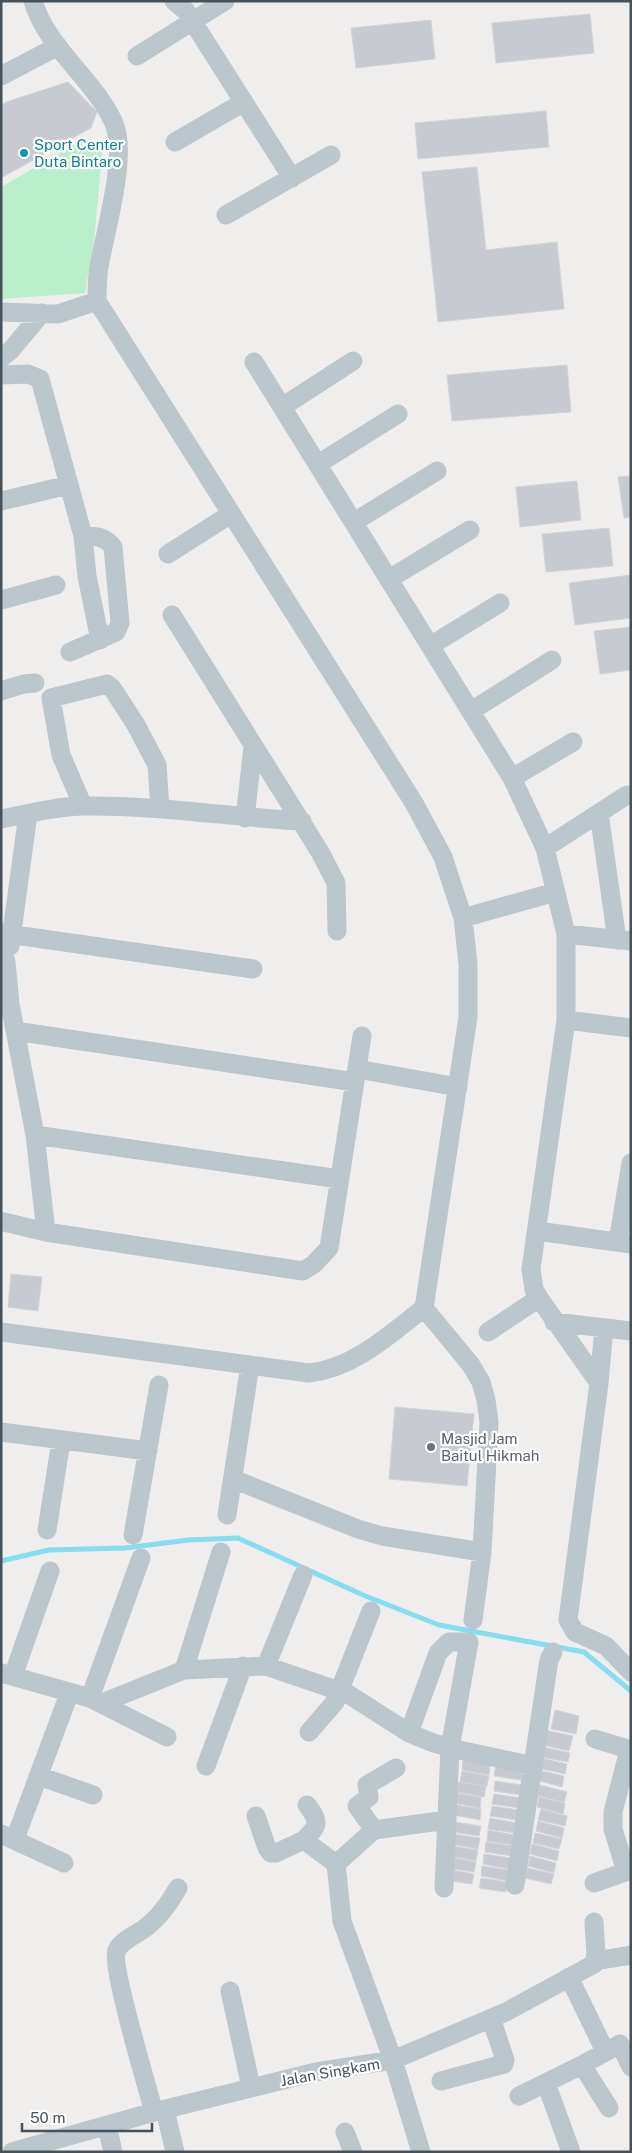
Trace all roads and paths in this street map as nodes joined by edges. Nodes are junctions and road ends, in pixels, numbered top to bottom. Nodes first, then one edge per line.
1 (33, 1) edge
2 (174, 1) edge
3 (225, 1) edge
4 (193, 22) junction
5 (58, 46) junction
6 (137, 56) dead end
7 (1, 76) edge
8 (244, 102) junction
9 (175, 142) dead end
10 (331, 156) dead end
11 (292, 178) junction
12 (226, 215) dead end
13 (97, 301) junction
14 (1, 312) edge
15 (42, 313) junction
16 (1, 358) edge
17 (254, 362) dead end
18 (353, 362) dead end
19 (1, 375) edge
20 (282, 407) junction
21 (398, 414) dead end
22 (318, 464) junction
23 (437, 471) dead end
24 (69, 485) junction
25 (1, 501) edge
26 (231, 514) junction
27 (354, 522) junction
28 (470, 530) dead end
29 (83, 536) junction
30 (168, 554) dead end
31 (388, 579) junction
32 (56, 585) dead end
33 (1, 600) edge
34 (500, 603) dead end
35 (172, 615) dead end
36 (100, 640) junction
37 (430, 646) junction
38 (70, 652) dead end
39 (552, 660) dead end
40 (35, 684) dead end
41 (1, 691) edge
42 (470, 711) junction
43 (573, 742) dead end
44 (253, 747) junction
45 (512, 778) junction
46 (627, 795) dead end
47 (83, 806) junction
48 (160, 809) junction
49 (599, 813) junction
50 (28, 814) junction
51 (245, 818) junction
52 (1, 819) edge
53 (302, 822) junction
54 (545, 848) junction
55 (555, 892) junction
56 (463, 918) junction
57 (337, 931) dead end
58 (566, 934) junction
59 (624, 941) edge
60 (5, 944) edge
61 (253, 969) dead end
62 (6, 1004) edge
63 (566, 1020) junction
64 (631, 1028) edge
65 (16, 1031) junction
66 (362, 1036) dead end
67 (356, 1076) junction
68 (458, 1086) junction
69 (35, 1136) junction
70 (631, 1163) edge
71 (339, 1179) junction
72 (4, 1222) dead end
73 (537, 1231) junction
74 (46, 1232) junction
75 (625, 1243) edge
76 (539, 1298) junction
77 (424, 1308) junction
78 (554, 1322) junction
79 (604, 1328) junction
80 (631, 1331) edge
81 (1, 1332) edge
82 (488, 1332) dead end
83 (250, 1364) junction
84 (599, 1383) junction
85 (158, 1385) dead end
86 (1, 1432) edge
87 (61, 1441) junction
88 (148, 1451) junction
89 (233, 1479) junction
90 (226, 1515) dead end
91 (47, 1530) dead end
92 (133, 1535) dead end
93 (221, 1552) dead end
94 (482, 1552) junction
95 (141, 1558) dead end
96 (50, 1571) dead end
97 (303, 1575) dead end
98 (371, 1611) dead end
99 (472, 1620) dead end
100 (553, 1652) dead end
101 (244, 1666) junction
102 (266, 1666) junction
103 (184, 1670) junction
104 (631, 1672) edge
105 (7, 1674) edge
106 (340, 1690) junction
107 (69, 1694) junction
108 (96, 1701) junction
109 (309, 1732) dead end
110 (409, 1733) junction
111 (167, 1737) dead end
112 (595, 1739) dead end
113 (450, 1748) junction
114 (630, 1750) edge
115 (206, 1766) dead end
116 (534, 1766) junction
117 (396, 1768) dead end
118 (39, 1776) junction
119 (93, 1795) dead end
120 (307, 1805) dead end
121 (256, 1816) dead end
122 (447, 1820) junction
123 (613, 1829) junction
124 (374, 1830) junction
125 (8, 1837) edge
126 (631, 1837) edge
127 (304, 1840) junction
128 (64, 1863) dead end
129 (336, 1864) junction
130 (628, 1870) edge
131 (594, 1883) dead end
132 (515, 1885) dead end
133 (178, 1888) dead end
134 (444, 1888) dead end
135 (594, 1922) dead end
136 (631, 1955) edge
137 (595, 1961) junction
138 (570, 1977) junction
139 (230, 1991) dead end
140 (491, 2018) junction
141 (605, 2051) junction
142 (393, 2060) junction
143 (582, 2066) junction
144 (631, 2066) edge
145 (441, 2081) dead end
146 (546, 2083) junction
147 (251, 2087) junction
148 (519, 2096) dead end
149 (609, 2108) dead end
150 (160, 2111) junction
151 (107, 2126) junction
152 (345, 2132) dead end
153 (12, 2152) edge
154 (113, 2152) edge
155 (175, 2152) edge
156 (353, 2152) edge
157 (420, 2152) edge
158 (571, 2152) edge

1 - 5 street
2 - 4 street
3 - 4 street
4 - 6 street
4 - 8 street
5 - 7 street
5 - 13 street
8 - 9 street
8 - 11 street
10 - 11 street
11 - 12 street
13 - 15 street
13 - 26 street
14 - 15 street
15 - 16 street
17 - 20 street
18 - 20 street
19 - 24 street
20 - 22 street
21 - 22 street
22 - 27 street
23 - 27 street
24 - 25 street
24 - 29 street
26 - 30 street
26 - 56 street
27 - 31 street
28 - 31 street
29 - 36 street
29 - 36 street
31 - 37 street
32 - 33 street
34 - 37 street
35 - 44 street
36 - 38 street
37 - 42 street
39 - 42 street
40 - 41 street
42 - 45 street
43 - 45 street
44 - 51 street
44 - 53 street
45 - 54 street
46 - 49 street
47 - 48 street
47 - 48 street
47 - 50 street
48 - 51 street
49 - 54 street
49 - 59 street
50 - 52 street
50 - 60 street
51 - 53 street
53 - 57 street
54 - 55 street
55 - 56 street
55 - 58 street
56 - 68 street
58 - 59 street
58 - 63 street
60 - 61 street
60 - 62 street
62 - 65 street
63 - 64 street
63 - 73 street
65 - 67 street
65 - 69 street
66 - 67 street
67 - 68 street
67 - 71 street
68 - 77 street
69 - 71 street
69 - 74 street
70 - 75 street
71 - 74 street
72 - 74 street
73 - 75 street
73 - 76 street
76 - 78 street
76 - 82 street
77 - 83 street
77 - 94 street
78 - 79 street
78 - 84 street
79 - 80 street
79 - 84 street
81 - 83 street
83 - 89 street
84 - 104 street
85 - 88 street
86 - 87 street
87 - 88 street
87 - 91 street
88 - 92 street
89 - 90 street
89 - 94 street
93 - 103 street
94 - 99 street
95 - 108 street
96 - 105 street
97 - 102 street
98 - 106 street
100 - 116 street
101 - 102 street
101 - 103 street
101 - 115 street
102 - 106 street
103 - 108 street
105 - 107 street
106 - 109 street
106 - 110 street
107 - 108 street
107 - 118 street
108 - 111 street
110 - 113 street
110 - 113 street
112 - 114 street
113 - 116 street
113 - 122 street
114 - 123 street
116 - 132 street
117 - 124 street
118 - 119 street
118 - 125 street
120 - 127 street
121 - 127 street
122 - 124 street
122 - 134 street
123 - 126 street
123 - 130 street
124 - 129 street
125 - 128 street
127 - 129 street
129 - 142 street
130 - 131 street
133 - 150 street
135 - 137 street
136 - 137 street
137 - 138 street, Jalan Singkam
138 - 140 street, Jalan Singkam
138 - 141 street
139 - 147 street
140 - 142 street, Jalan Singkam
140 - 145 street
141 - 143 street
141 - 144 street
142 - 147 street, Jalan Singkam
142 - 157 street
143 - 146 street
143 - 149 street
146 - 148 street
146 - 158 street
147 - 150 street, Jalan Singkam
150 - 151 street, Jalan Singkam
150 - 155 street
151 - 153 street, Jalan Singkam
151 - 154 street
152 - 156 street

